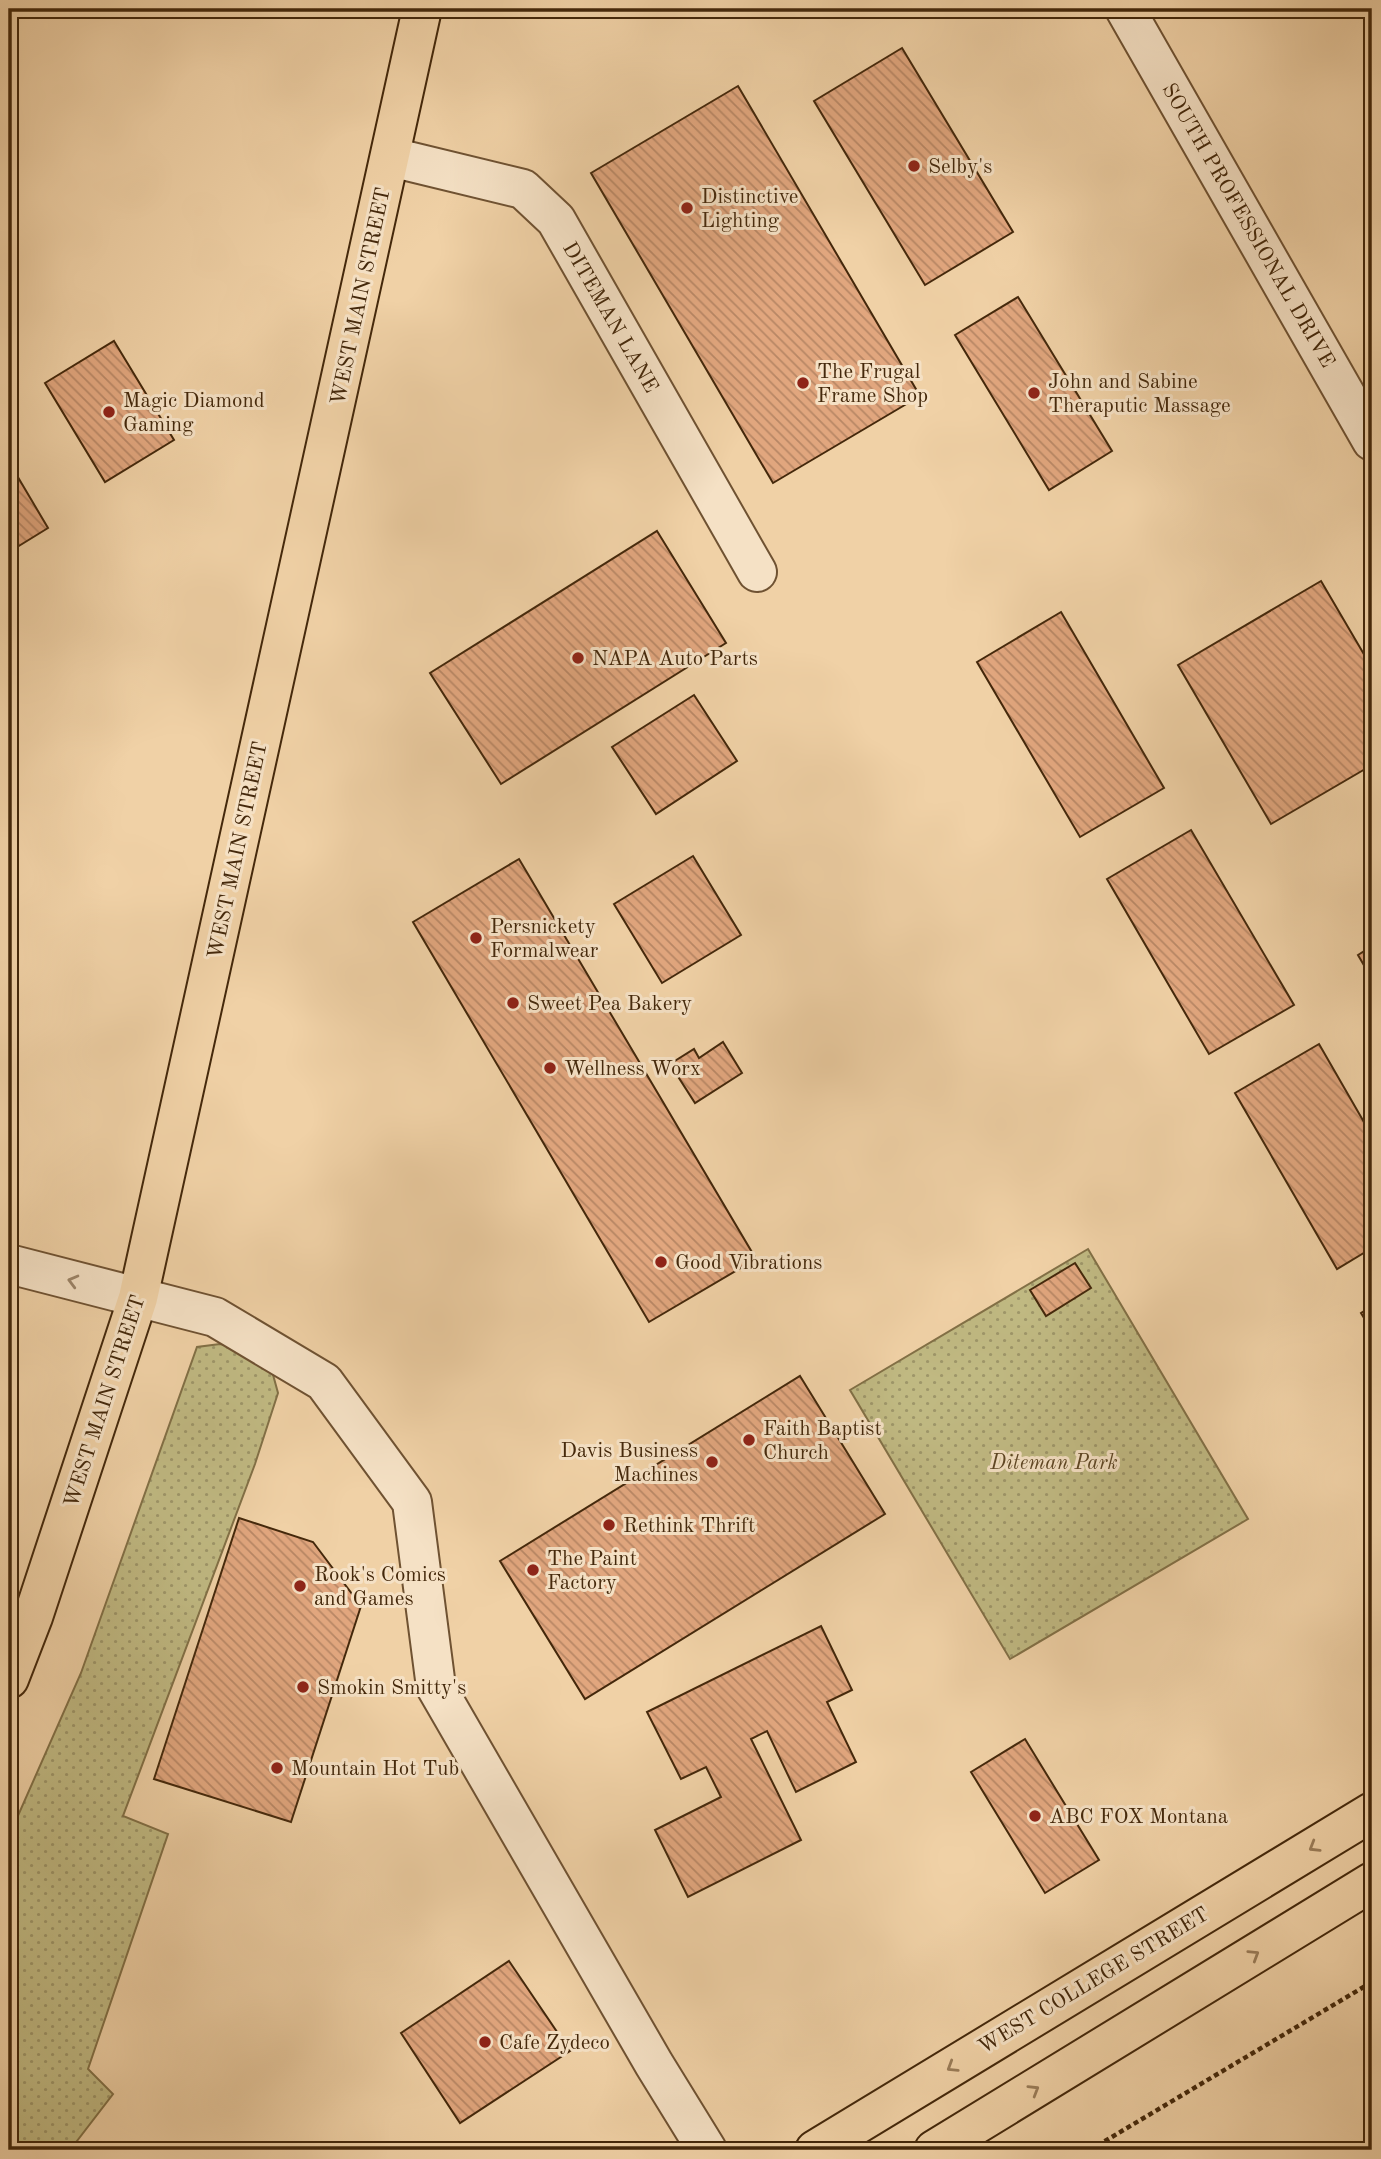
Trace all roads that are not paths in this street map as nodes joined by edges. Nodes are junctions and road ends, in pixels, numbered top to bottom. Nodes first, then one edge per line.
1 (422, 9) edge
2 (1125, 9) edge
3 (391, 157) junction
4 (1372, 441) edge
5 (757, 572) dead end
6 (9, 1264) edge
7 (138, 1298) junction
8 (9, 1679) edge
9 (1372, 1812) edge
10 (1372, 1882) edge
11 (707, 2150) edge
12 (815, 2150) edge
13 (934, 2150) edge

1 - 3 main road, WEST MAIN STREET
2 - 4 street, SOUTH PROFESSIONAL DRIVE
3 - 5 street, DITEMAN LANE
3 - 7 main road, WEST MAIN STREET
7 -> 6 street
7 - 8 main road, WEST MAIN STREET
7 - 11 street
9 -> 12 main road, WEST COLLEGE STREET
13 -> 10 main road

